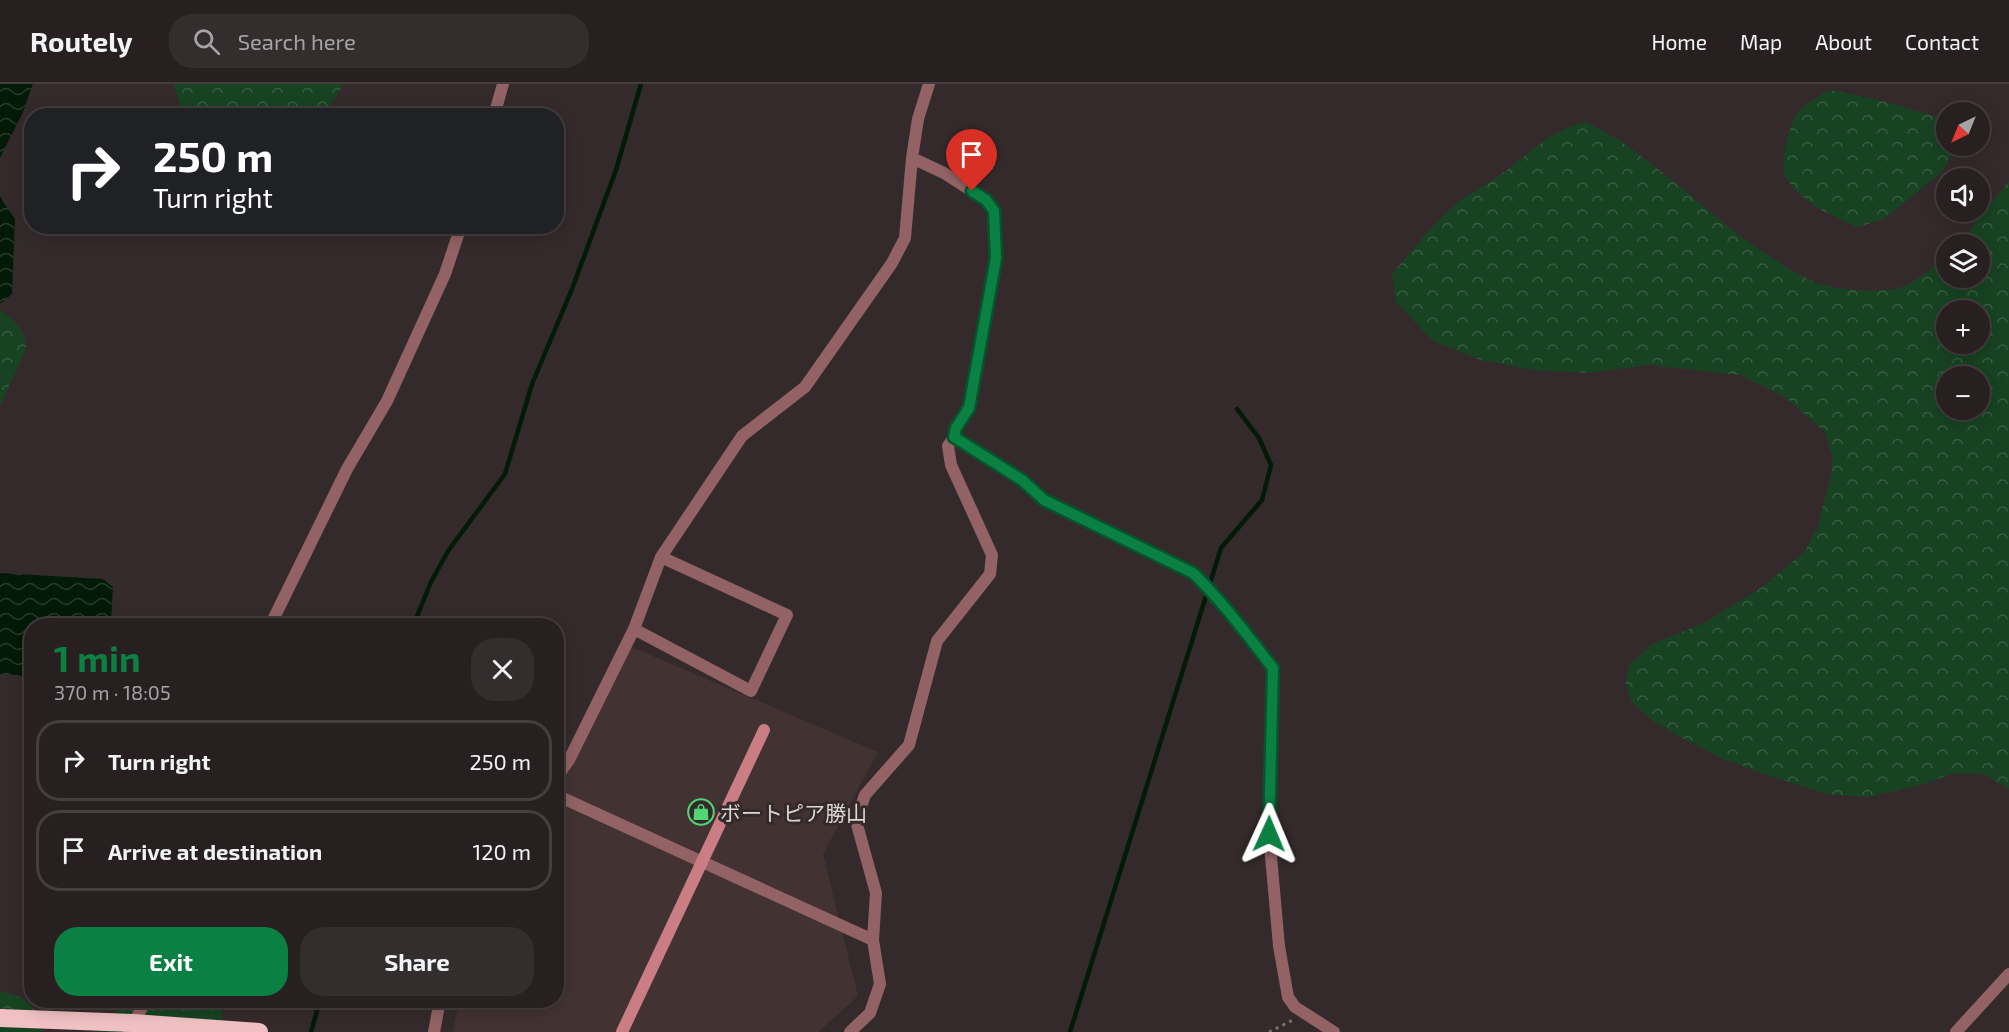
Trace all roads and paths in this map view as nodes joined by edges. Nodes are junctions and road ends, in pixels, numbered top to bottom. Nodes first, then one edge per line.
1 (502, 84) edge
2 (929, 84) edge
3 (496, 108) edge
4 (912, 158) junction
5 (458, 234) edge
6 (954, 437) junction
7 (661, 557) junction
8 (274, 618) edge
9 (634, 629) junction
10 (764, 730) dead end
11 (564, 767) edge
12 (564, 799) edge
13 (702, 861) junction
14 (873, 940) junction
15 (2009, 974) edge
16 (142, 1008) edge
17 (438, 1008) edge
18 (1305, 1014) junction
19 (0, 1018) edge
20 (131, 1027) edge
21 (259, 1032) edge
22 (434, 1032) edge
23 (622, 1032) edge
24 (850, 1032) edge
25 (1269, 1032) edge
26 (1334, 1032) edge
27 (1956, 1032) edge

1 - 3 street
2 - 4 street
4 - 6 street
4 - 7 street
5 - 8 street
6 - 14 street
6 - 18 street
7 - 9 street
7 - 9 street
9 - 11 street
10 - 13 street
12 - 13 street
13 - 14 street
13 - 23 street
14 - 24 street
15 - 27 street
16 - 20 street
17 - 22 street
18 - 25 path
18 - 26 street
19 - 20 highway
20 - 21 highway

